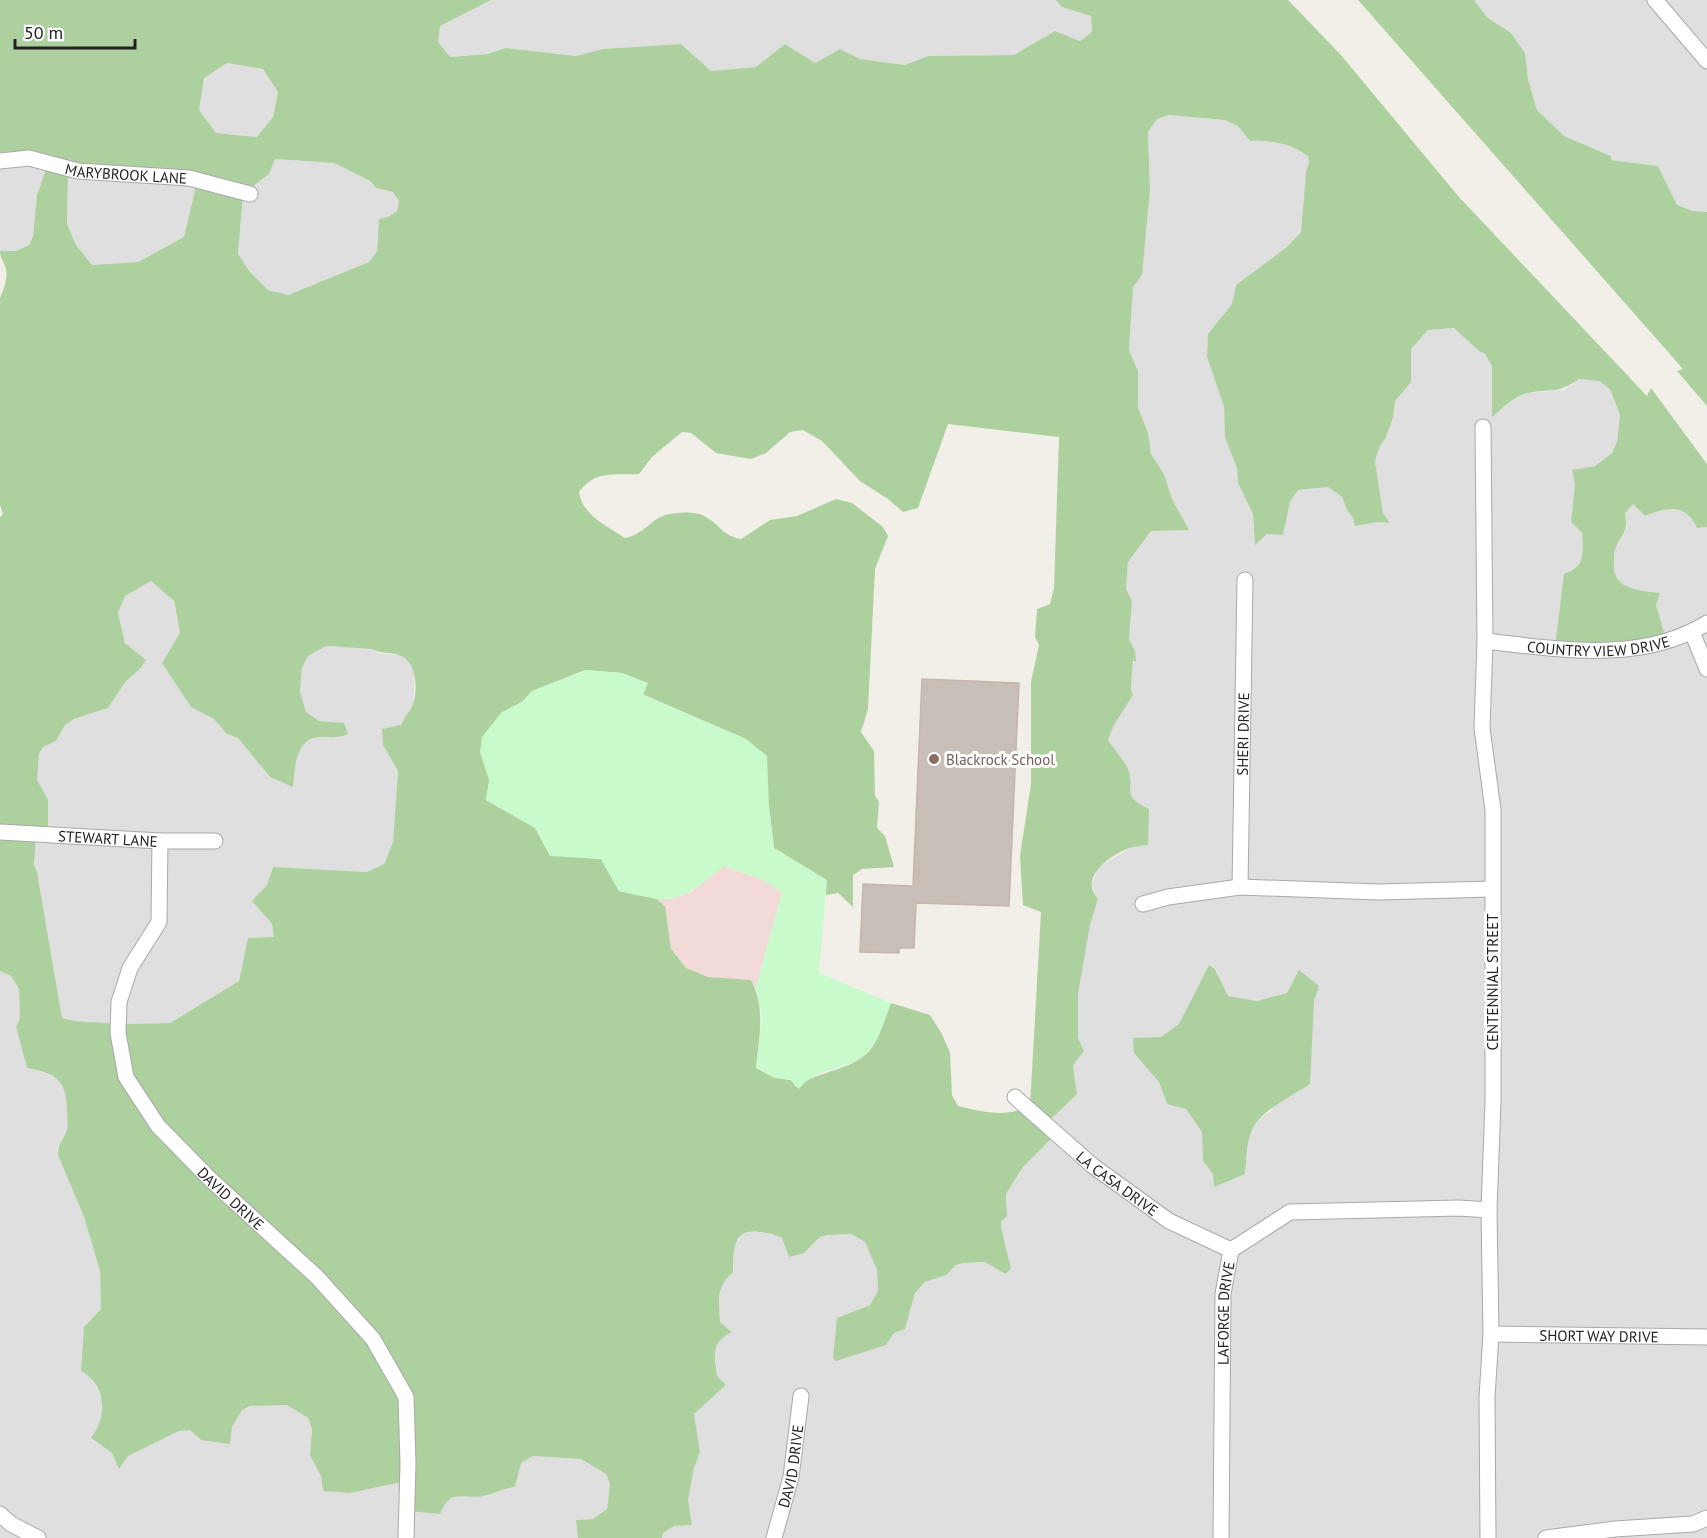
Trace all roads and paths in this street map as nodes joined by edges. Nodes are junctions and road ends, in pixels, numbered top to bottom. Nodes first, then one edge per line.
1 (1655, 0) edge
2 (1704, 52) edge
3 (0, 161) edge
4 (250, 194) dead end
5 (1483, 428) dead end
6 (1245, 580) dead end
7 (1707, 623) edge
8 (1692, 632) junction
9 (1485, 641) junction
10 (1707, 669) edge
11 (0, 832) edge
12 (160, 841) junction
13 (215, 842) dead end
14 (1240, 887) junction
15 (1492, 889) junction
16 (1143, 904) dead end
17 (1015, 1097) dead end
18 (1489, 1210) junction
19 (1231, 1251) junction
20 (1491, 1334) junction
21 (1707, 1337) edge
22 (801, 1395) dead end
23 (0, 1514) edge
24 (1707, 1518) edge
25 (38, 1538) edge
26 (406, 1538) edge
27 (774, 1538) edge
28 (1221, 1538) edge
29 (1488, 1538) edge
30 (1546, 1538) edge

1 - 2 street
3 - 4 street, MARYBROOK LANE
5 - 9 street, CENTENNIAL STREET
6 - 14 street, SHERI DRIVE
7 - 8 street, COUNTRY VIEW DRIVE
8 - 9 street, COUNTRY VIEW DRIVE
8 - 10 street
9 - 15 street, CENTENNIAL STREET
11 - 12 street, STEWART LANE
12 - 13 street, STEWART LANE
12 - 26 street, DAVID DRIVE
14 - 15 street
14 - 16 street
15 - 18 street, CENTENNIAL STREET
17 - 19 street, LA CASA DRIVE
18 - 19 street, LAFORGE DRIVE
18 - 20 street, CENTENNIAL STREET
19 - 28 street, LAFORGE DRIVE
20 - 21 street, SHORT WAY DRIVE
20 - 29 street, CENTENNIAL STREET
22 - 27 street, DAVID DRIVE
23 - 25 street
24 - 30 street

